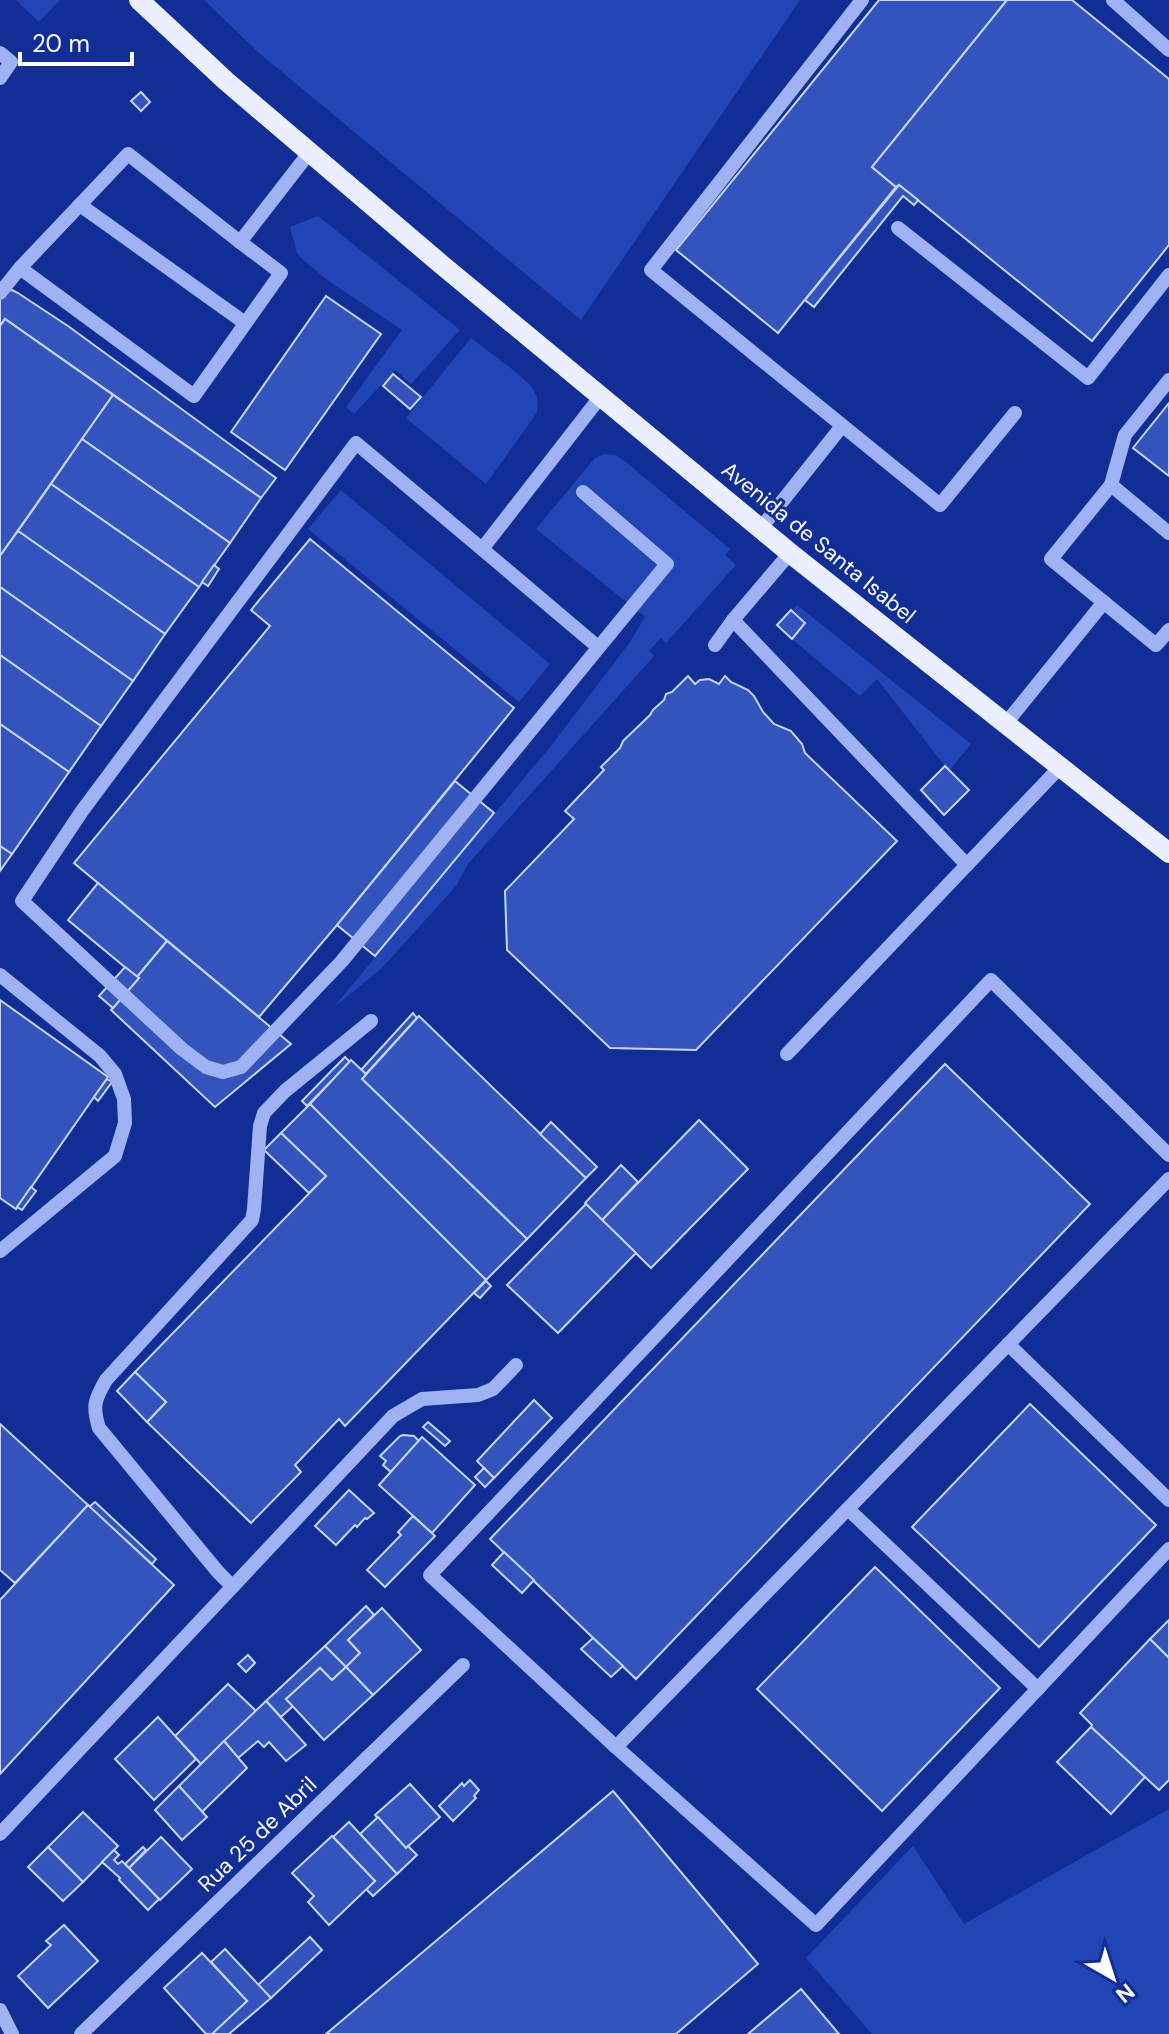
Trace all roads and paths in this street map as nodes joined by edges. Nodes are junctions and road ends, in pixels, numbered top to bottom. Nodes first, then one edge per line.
1 (139, 0) edge
2 (862, 0) edge
3 (1113, 0) edge
4 (1169, 50) edge
5 (0, 53) edge
6 (0, 78) edge
7 (309, 153) junction
8 (80, 205) junction
9 (898, 228) dead end
10 (240, 242) junction
11 (20, 268) junction
12 (1169, 275) edge
13 (0, 293) edge
14 (245, 323) junction
15 (1169, 380) edge
16 (601, 396) junction
17 (1015, 413) dead end
18 (842, 426) junction
19 (1111, 485) junction
20 (583, 492) dead end
21 (761, 528) junction
22 (1169, 533) edge
23 (482, 549) junction
24 (790, 553) junction
25 (1104, 602) junction
26 (733, 620) junction
27 (1169, 630) edge
28 (715, 645) dead end
29 (598, 647) junction
30 (1007, 722) junction
31 (1061, 766) junction
32 (1169, 853) edge
33 (967, 865) junction
34 (0, 975) edge
35 (371, 1021) dead end
36 (787, 1054) dead end
37 (1169, 1155) edge
38 (1169, 1179) edge
39 (0, 1251) edge
40 (1008, 1344) junction
41 (516, 1365) dead end
42 (1169, 1500) edge
43 (848, 1509) junction
44 (1169, 1549) edge
45 (232, 1586) junction
46 (463, 1665) dead end
47 (1038, 1689) junction
48 (616, 1747) junction
49 (0, 1834) edge
50 (0, 2010) edge
51 (12, 2034) edge
52 (81, 2034) edge

1 - 7 main road, Avenida de Santa Isabel
2 - 18 street
3 - 4 street
5 - 6 street
7 - 10 street
7 - 16 main road, Avenida de Santa Isabel
8 - 10 street
8 - 11 street
8 - 14 street
9 - 12 street
10 - 14 street
11 - 13 street
11 - 14 street
15 - 19 street
16 - 21 main road, Avenida de Santa Isabel
16 - 23 street
17 - 18 street
18 - 21 street
19 - 22 street
19 - 25 street
20 - 29 street
21 - 24 main road, Avenida de Santa Isabel
23 - 29 street
23 - 29 street
24 - 26 street
24 - 30 main road, Avenida de Santa Isabel
25 - 27 street
25 - 30 street
26 - 28 street
26 - 33 street
30 - 31 main road, Avenida de Santa Isabel
31 - 32 main road, Avenida de Santa Isabel
31 - 33 street
33 - 36 street
34 - 39 street
35 - 45 street
37 - 48 street
38 - 40 street
40 - 42 street
40 - 43 street
41 - 45 street
43 - 47 street
43 - 48 street
44 - 47 street
45 - 49 street
46 - 52 street, Rua 25 de Abril
47 - 48 street
50 - 51 street

